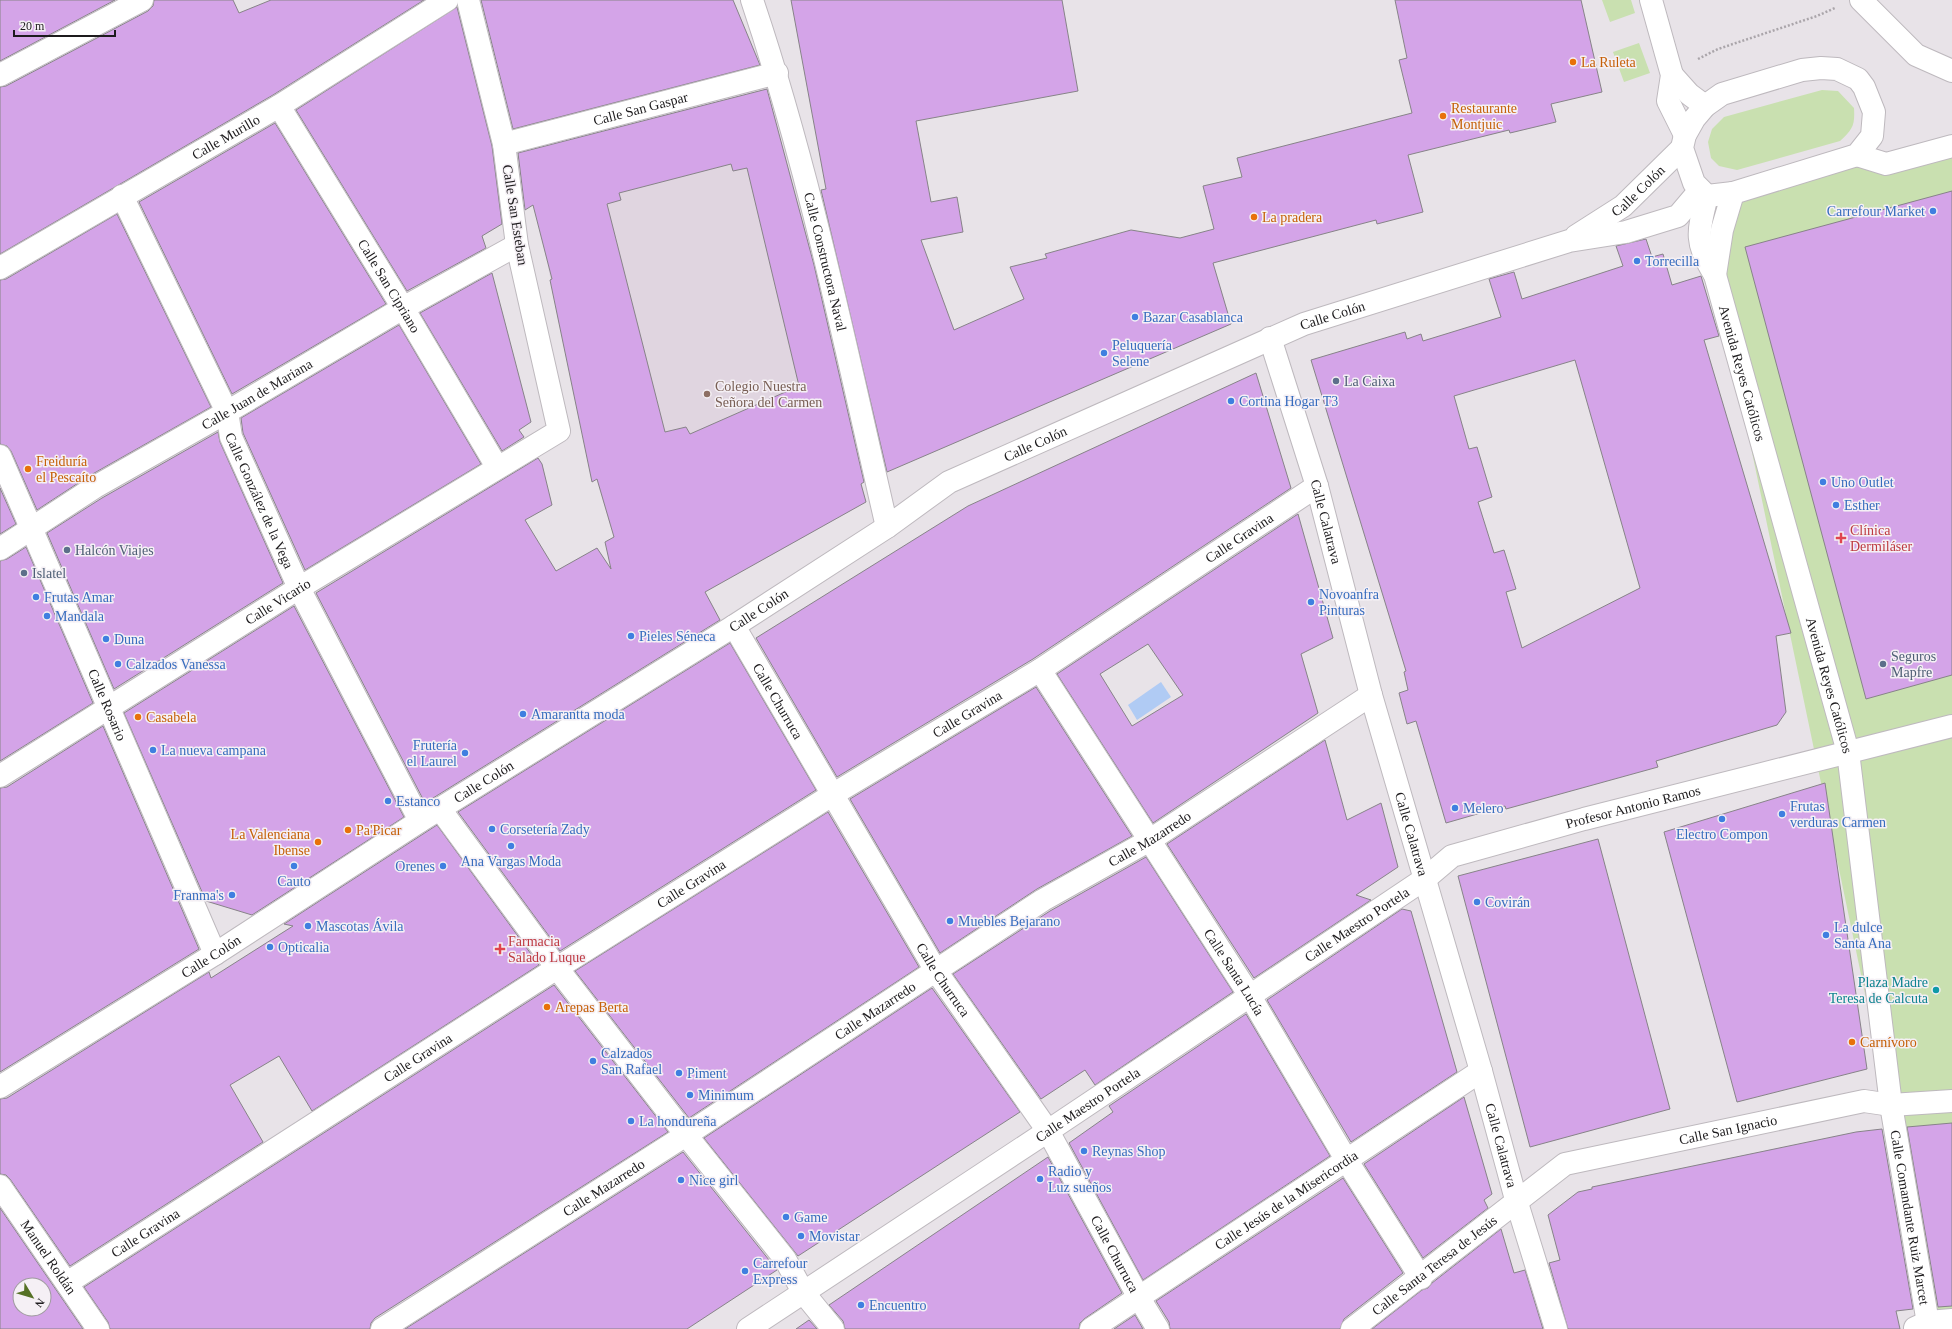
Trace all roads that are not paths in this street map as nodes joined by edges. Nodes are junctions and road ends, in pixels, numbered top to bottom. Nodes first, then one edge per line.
1 (142, 0) edge
2 (447, 0) edge
3 (468, 0) edge
4 (752, 0) edge
5 (1651, 0) edge
6 (1851, 3) edge
7 (1952, 71) edge
8 (777, 73) junction
9 (0, 75) edge
10 (1672, 75) junction
11 (279, 106) junction
12 (1705, 106) junction
13 (1683, 141) junction
14 (504, 144) junction
15 (1952, 146) edge
16 (1857, 155) junction
17 (1703, 193) junction
18 (1733, 193) junction
19 (122, 196) junction
20 (1569, 241) junction
21 (518, 245) junction
22 (0, 268) edge
23 (1715, 275) junction
24 (403, 308) junction
25 (1270, 338) junction
26 (227, 412) junction
27 (559, 431) joint
28 (0, 456) edge
29 (497, 467) junction
30 (1318, 486) junction
31 (887, 527) junction
32 (31, 528) junction
33 (0, 549) edge
34 (298, 588) junction
35 (734, 626) junction
36 (1040, 670) junction
37 (1371, 695) junction
38 (109, 707) junction
39 (1952, 726) edge
40 (1848, 752) junction
41 (0, 776) edge
42 (832, 795) junction
43 (440, 809) junction
44 (420, 821) junction
45 (1150, 840) junction
46 (1426, 878) junction
47 (216, 954) junction
48 (557, 968) junction
49 (936, 971) junction
50 (1250, 996) junction
51 (1481, 1071) junction
52 (0, 1087) edge
53 (1952, 1101) edge
54 (1891, 1105) junction
55 (1048, 1131) junction
56 (686, 1135) junction
57 (1347, 1161) junction
58 (0, 1186) edge
59 (1516, 1203) junction
60 (1421, 1278) junction
61 (67, 1283) junction
62 (803, 1292) junction
63 (1139, 1298) junction
64 (1952, 1320) edge
65 (1924, 1327) edge
66 (98, 1329) edge
67 (382, 1329) edge
68 (748, 1329) edge
69 (833, 1329) edge
70 (1091, 1329) edge
71 (1158, 1329) edge
72 (1352, 1329) edge
73 (1556, 1329) edge

1 - 9 street
2 - 11 street, Calle Murillo
3 - 14 street, Calle San Esteban
4 - 8 street, Calle Constructora Naval
5 - 10 street
6 - 7 street
8 - 14 street, Calle San Gaspar
8 - 31 street, Calle Constructora Naval
10 - 12 street
10 - 13 street
11 - 19 street, Calle Murillo
11 - 24 street, Calle San Cipriano
12 - 13 street, Calle Colón
12 - 16 street, Calle Colón
13 - 17 street
13 - 20 street, Calle Colón
14 - 21 street, Calle San Esteban
15 - 16 street
16 - 18 street
17 - 18 street
17 - 20 street, Calle Colón
17 - 23 street
18 - 23 street
19 - 22 street, Calle Murillo
19 - 26 street, Calle González de la Vega
20 - 25 street, Calle Colón
21 - 24 street, Calle Juan de Mariana
21 - 27 street, Calle San Esteban
23 - 40 street, Avenida Reyes Católicos
24 - 26 street, Calle Juan de Mariana
24 - 29 street, Calle San Cipriano
25 - 30 street, Calle Calatrava
25 - 31 street, Calle Colón
26 - 32 street, Calle Juan de Mariana
26 - 34 street, Calle González de la Vega
27 - 29 street, Calle Vicario
28 - 32 street, Calle Rosario
29 - 34 street, Calle Vicario
30 - 36 street, Calle Gravina
30 - 37 street, Calle Calatrava
31 - 35 street, Calle Colón
32 - 33 street, Calle Juan de Mariana
32 - 38 street, Calle Rosario
34 - 38 street, Calle Vicario
34 - 44 street, Calle González de la Vega
35 - 42 street, Calle Churruca
35 - 43 street, Calle Colón
36 - 42 street, Calle Gravina
36 - 45 street, Calle Santa Lucía
37 - 45 street, Calle Mazarredo
37 - 46 street, Calle Calatrava
38 - 41 street, Calle Vicario
38 - 47 street, Calle Rosario
39 - 40 street, Profesor Antonio Ramos
40 - 46 street, Profesor Antonio Ramos
40 - 54 street, Avenida Reyes Católicos
42 - 48 street, Calle Gravina
42 - 49 street, Calle Churruca
43 - 44 street, Calle Colón
43 - 48 street
44 - 47 street, Calle Colón
45 - 49 street, Calle Mazarredo
45 - 50 street, Calle Santa Lucía
46 - 50 street, Calle Maestro Portela
46 - 51 street, Calle Calatrava
47 - 52 street, Calle Colón
48 - 56 street
48 - 61 street, Calle Gravina
49 - 55 street, Calle Churruca
49 - 56 street, Calle Mazarredo
50 - 55 street, Calle Maestro Portela
50 - 57 street, Calle Santa Lucía
51 - 57 street, Calle Jesús de la Misericordia
51 - 59 street, Calle Calatrava
53 - 54 street, Calle San Ignacio
54 - 59 street, Calle San Ignacio
54 - 65 street, Calle Comandante Ruiz Marcet
55 - 62 street, Calle Maestro Portela
55 - 63 street, Calle Churruca
56 - 62 street
56 - 67 street, Calle Mazarredo
57 - 60 street, Calle Santa Lucía
57 - 63 street, Calle Jesús de la Misericordia
58 - 61 street, Manuel Roldán
59 - 60 street, Calle Santa Teresa de Jesús
59 - 73 street, Calle Calatrava
60 - 72 street, Calle Santa Teresa de Jesús
61 - 66 street, Manuel Roldán
62 - 68 street, Calle Maestro Portela
62 - 69 street
63 - 70 street, Calle Jesús de la Misericordia
63 - 71 street, Calle Churruca
64 - 65 street

